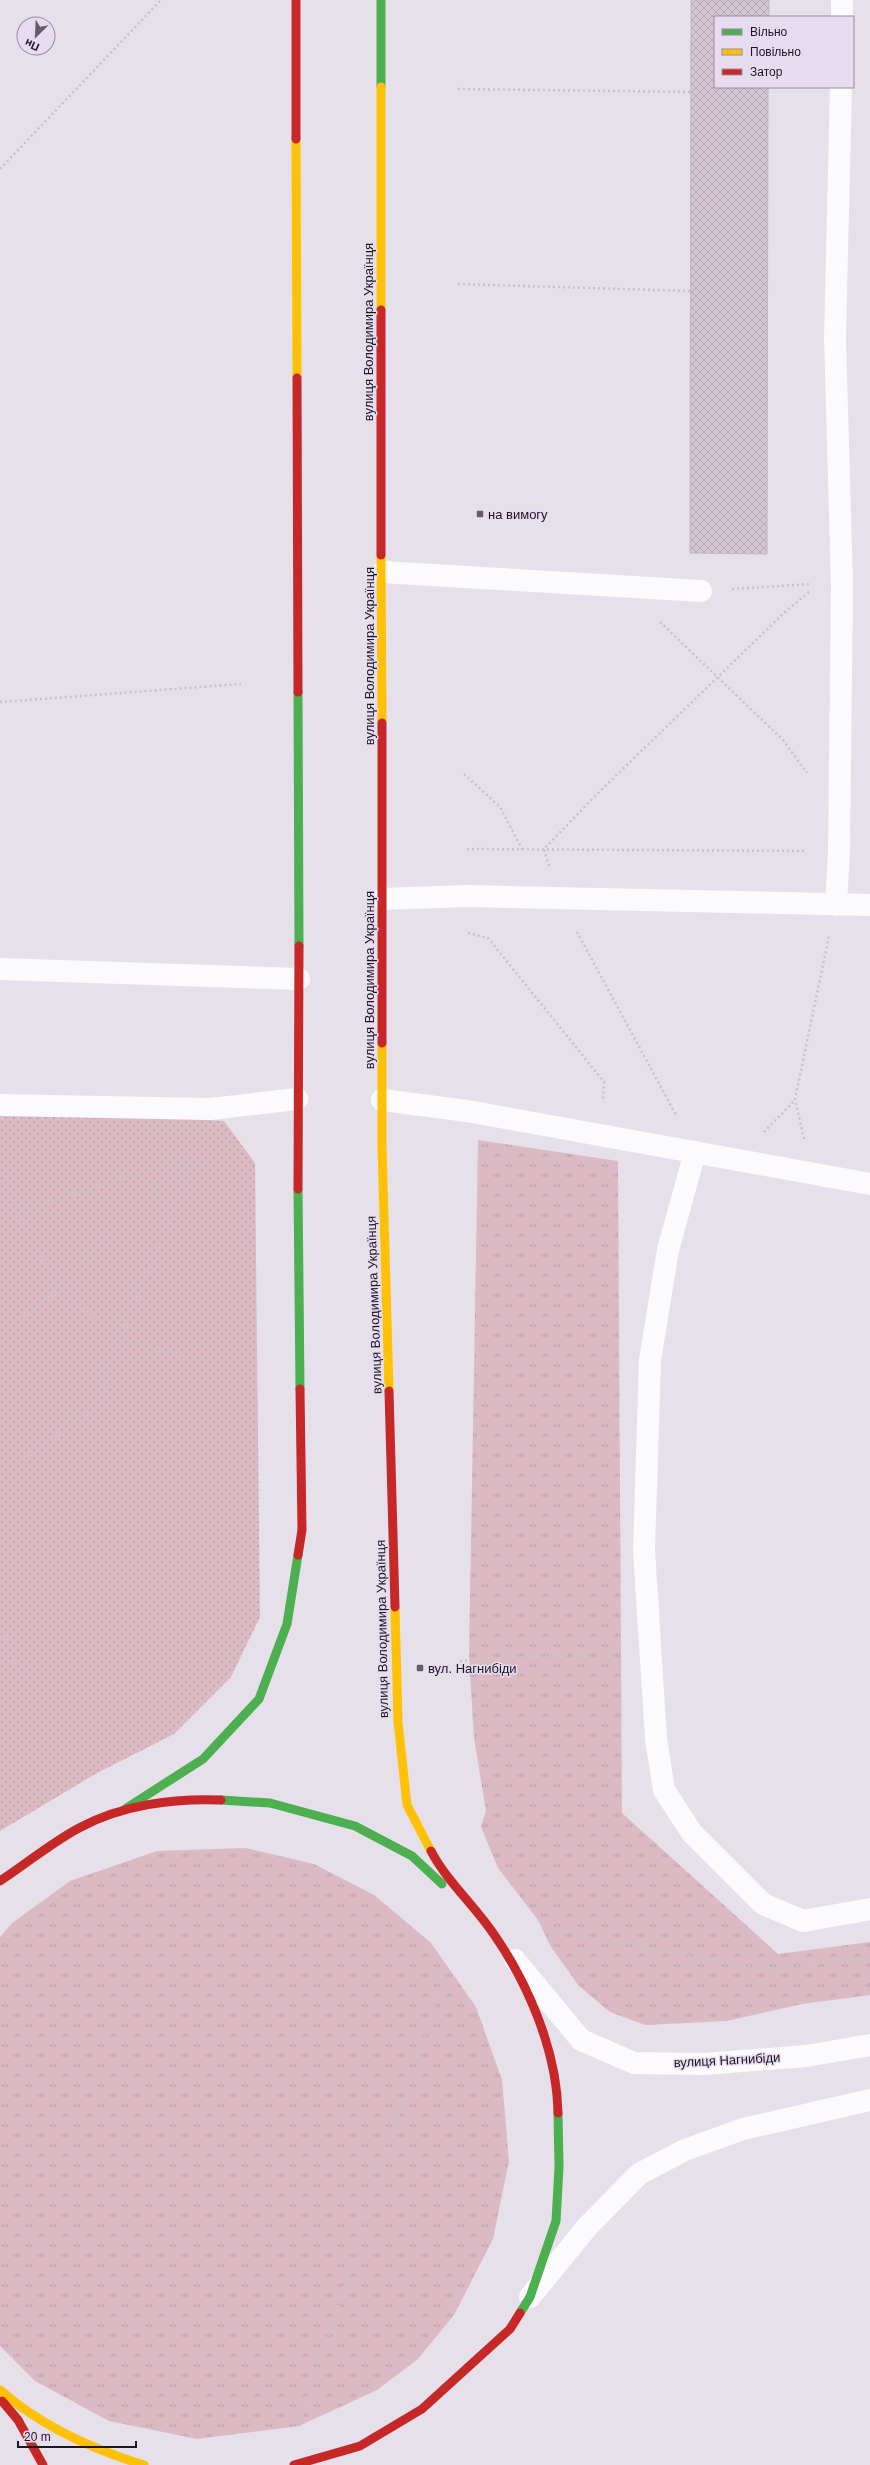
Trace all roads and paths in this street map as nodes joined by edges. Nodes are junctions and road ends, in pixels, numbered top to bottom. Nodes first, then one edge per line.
1 (161, 0) edge
2 (296, 0) edge
3 (381, 0) edge
4 (842, 0) edge
5 (842, 16) edge
6 (841, 88) edge
7 (458, 89) dead end
8 (691, 92) dead end
9 (0, 169) edge
10 (458, 284) dead end
11 (690, 291) dead end
12 (382, 572) junction
13 (818, 584) junction
14 (842, 585) junction
15 (702, 591) joint
16 (658, 620) dead end
17 (719, 676) junction
18 (241, 684) dead end
19 (0, 702) edge
20 (464, 774) dead end
21 (840, 816) junction
22 (467, 849) dead end
23 (522, 849) junction
24 (544, 849) junction
25 (839, 851) junction
26 (558, 898) junction
27 (382, 899) junction
28 (836, 905) junction
29 (870, 905) edge
30 (468, 933) dead end
31 (0, 968) edge
32 (299, 979) junction
33 (297, 1099) junction
34 (795, 1099) junction
35 (382, 1100) junction
36 (0, 1105) edge
37 (601, 1135) junction
38 (696, 1152) junction
39 (196, 1156) junction
40 (736, 1160) junction
41 (0, 1161) edge
42 (811, 1173) junction
43 (870, 1184) edge
44 (16, 1212) junction
45 (61, 1290) junction
46 (0, 1332) edge
47 (120, 1340) junction
48 (202, 1361) dead end
49 (0, 1475) edge
50 (0, 1623) edge
51 (650, 1648) junction
52 (460, 1661) dead end
53 (20, 1678) dead end
54 (125, 1809) junction
55 (0, 1881) edge
56 (870, 1909) edge
57 (538, 1920) dead end
58 (493, 1933) junction
59 (870, 1957) edge
60 (447, 1966) dead end
61 (870, 2045) edge
62 (870, 2100) edge
63 (530, 2296) junction
64 (0, 2390) edge
65 (0, 2399) edge
66 (299, 2426) dead end
67 (43, 2465) edge
68 (144, 2465) edge
69 (294, 2465) edge

1 - 9 path
2 - 32 street, вулиця Володимира Українця
3 - 12 street, вулиця Володимира Українця
4 - 5 street
6 - 14 street
7 - 8 path
10 - 11 path
12 - 15 street
12 - 27 street, вулиця Володимира Українця
13 - 14 path
13 - 15 path
13 - 17 path
14 - 21 street
16 - 17 path
17 - 21 path
17 - 24 path
18 - 19 path
20 - 23 path
21 - 25 street
22 - 23 path
23 - 24 path
24 - 25 path
24 - 26 path
25 - 28 street
26 - 27 street
26 - 28 street
26 - 38 path
27 - 35 street, вулиця Володимира Українця
28 - 29 street
28 - 34 path
30 - 37 path
31 - 32 street
32 - 33 street, вулиця Володимира Українця
33 - 36 street
33 - 54 street, вулиця Володимира Українця
34 - 40 path
34 - 42 path
35 - 37 street
35 - 58 street, вулиця Володимира Українця
37 - 38 street
38 - 40 street
38 - 51 street
39 - 44 path
39 - 45 path
39 - 47 path
40 - 42 street
41 - 44 path
42 - 43 street
44 - 45 path
45 - 46 path
45 - 47 path
47 - 48 path
47 - 49 path
50 - 53 path
51 - 52 path
51 - 56 street
54 - 55 street, вулиця Володимира Українця
54 - 58 street, вулиця Володимира Українця
57 - 59 path
58 - 61 street, вулиця Нагнибіди
58 - 63 street, вулиця Володимира Українця
60 - 66 path
62 - 63 street
63 - 69 street, вулиця Володимира Українця
64 - 68 street
65 - 67 street

